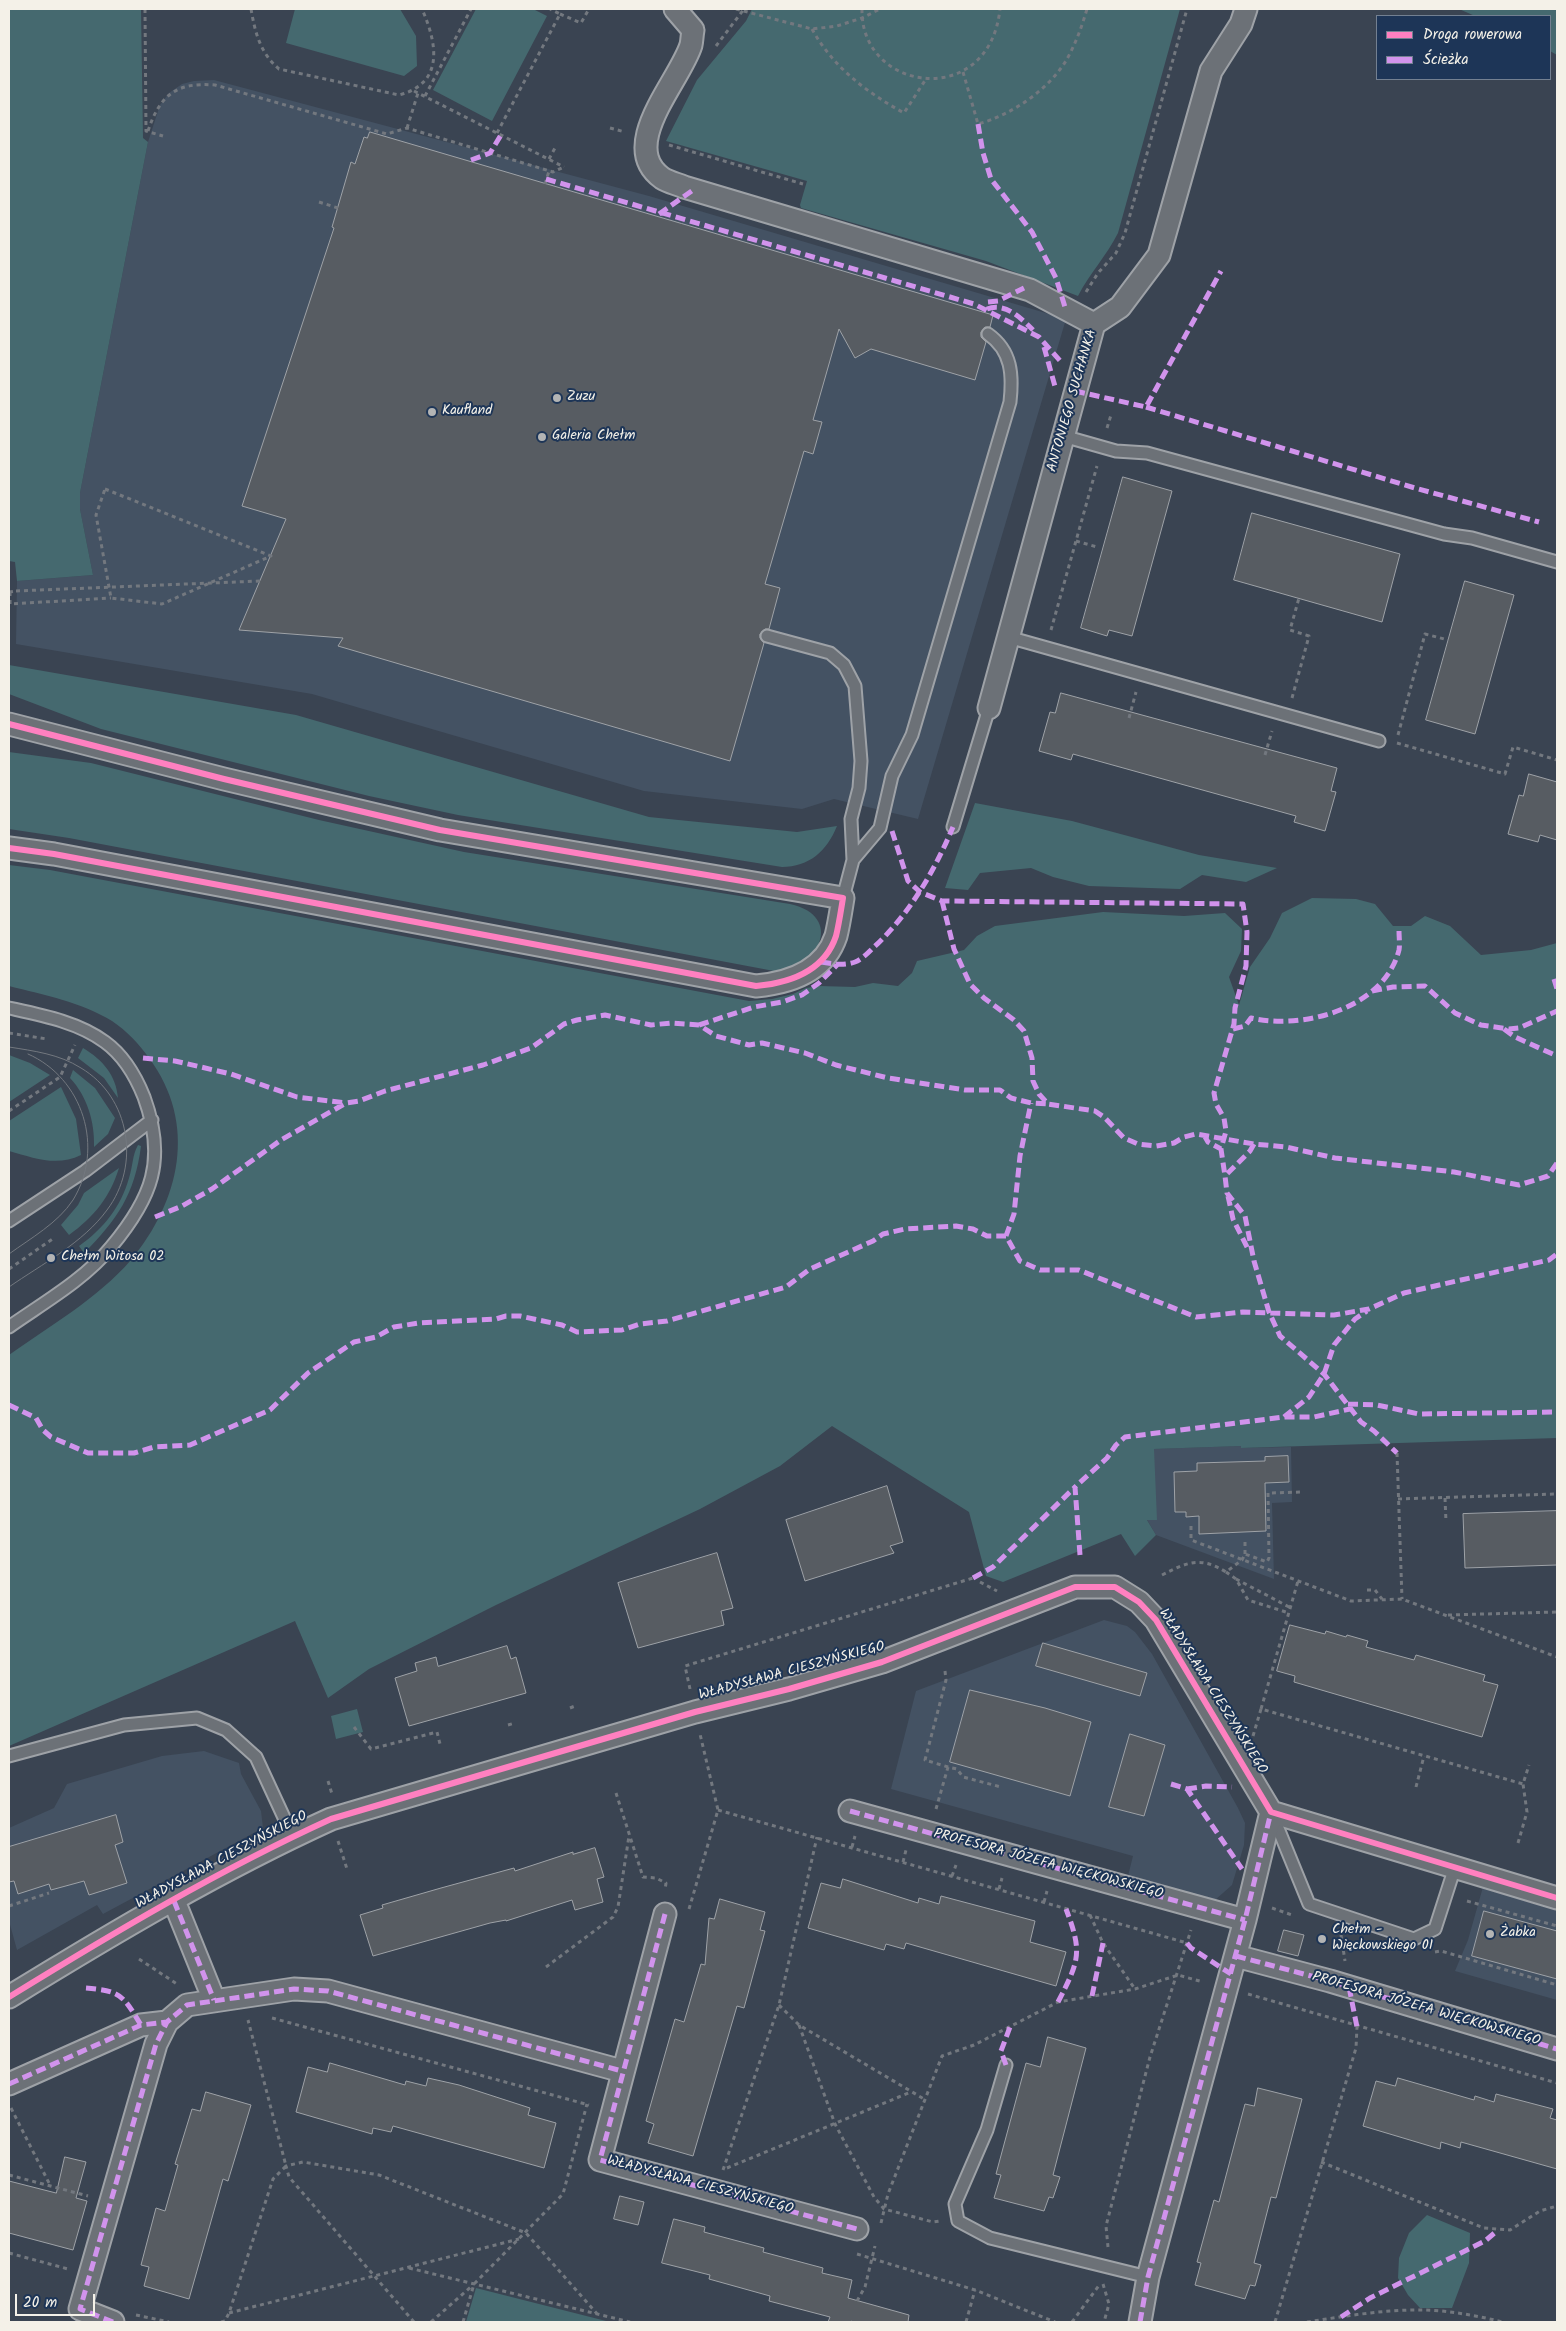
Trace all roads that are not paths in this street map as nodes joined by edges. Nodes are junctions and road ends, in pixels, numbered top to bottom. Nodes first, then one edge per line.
1 (675, 9) edge
2 (1246, 9) edge
3 (1085, 318) junction
4 (988, 334) dead end
5 (1063, 436) junction
6 (1557, 562) edge
7 (766, 636) dead end
8 (1008, 637) junction
9 (989, 708) joint
10 (9, 724) edge
11 (1379, 741) dead end
12 (953, 826) dead end
13 (9, 848) edge
14 (853, 860) junction
15 (844, 898) junction
16 (9, 1008) edge
17 (152, 1120) junction
18 (9, 1221) edge
19 (9, 1327) edge
20 (9, 1756) edge
21 (850, 1811) dead end
22 (1271, 1812) junction
23 (293, 1837) junction
24 (1455, 1867) junction
25 (1557, 1898) edge
26 (174, 1900) junction
27 (665, 1914) road end
28 (1245, 1920) junction
29 (1236, 1956) junction
30 (9, 1997) edge
31 (214, 2000) junction
32 (167, 2022) junction
33 (1557, 2049) edge
34 (1006, 2065) dead end
35 (622, 2071) junction
36 (9, 2084) edge
37 (857, 2229) dead end
38 (1148, 2277) junction
39 (121, 2318) edge
40 (1140, 2322) edge

1 - 3 street
2 - 3 street, ANTONIEGO SUCHANKA
3 - 5 street, ANTONIEGO SUCHANKA
4 - 14 lane
5 - 6 lane
5 - 8 street, ANTONIEGO SUCHANKA
7 - 14 lane
8 - 9 street, ANTONIEGO SUCHANKA
8 - 11 lane
9 - 12 lane
10 - 15 street
13 - 15 street
14 - 15 lane
16 - 17 lane
17 - 18 lane
17 - 19 lane
20 - 23 lane
21 - 28 street, PROFESORA JÓZEFA WIĘCKOWSKIEGO
22 - 23 street, WŁADYSŁAWA CIESZYŃSKIEGO
22 - 24 street
22 - 24 lane
22 - 28 street
23 - 26 street, WŁADYSŁAWA CIESZYŃSKIEGO
24 - 25 street
26 - 30 street, WŁADYSŁAWA CIESZYŃSKIEGO
26 - 31 street, WŁADYSŁAWA CIESZYŃSKIEGO
27 - 35 street, WŁADYSŁAWA CIESZYŃSKIEGO
28 - 29 street
29 - 33 street, PROFESORA JÓZEFA WIĘCKOWSKIEGO
29 - 38 street
31 - 32 street
31 - 35 street
32 - 36 street
32 - 39 street
34 - 38 lane
35 - 37 street, WŁADYSŁAWA CIESZYŃSKIEGO
38 - 40 street

